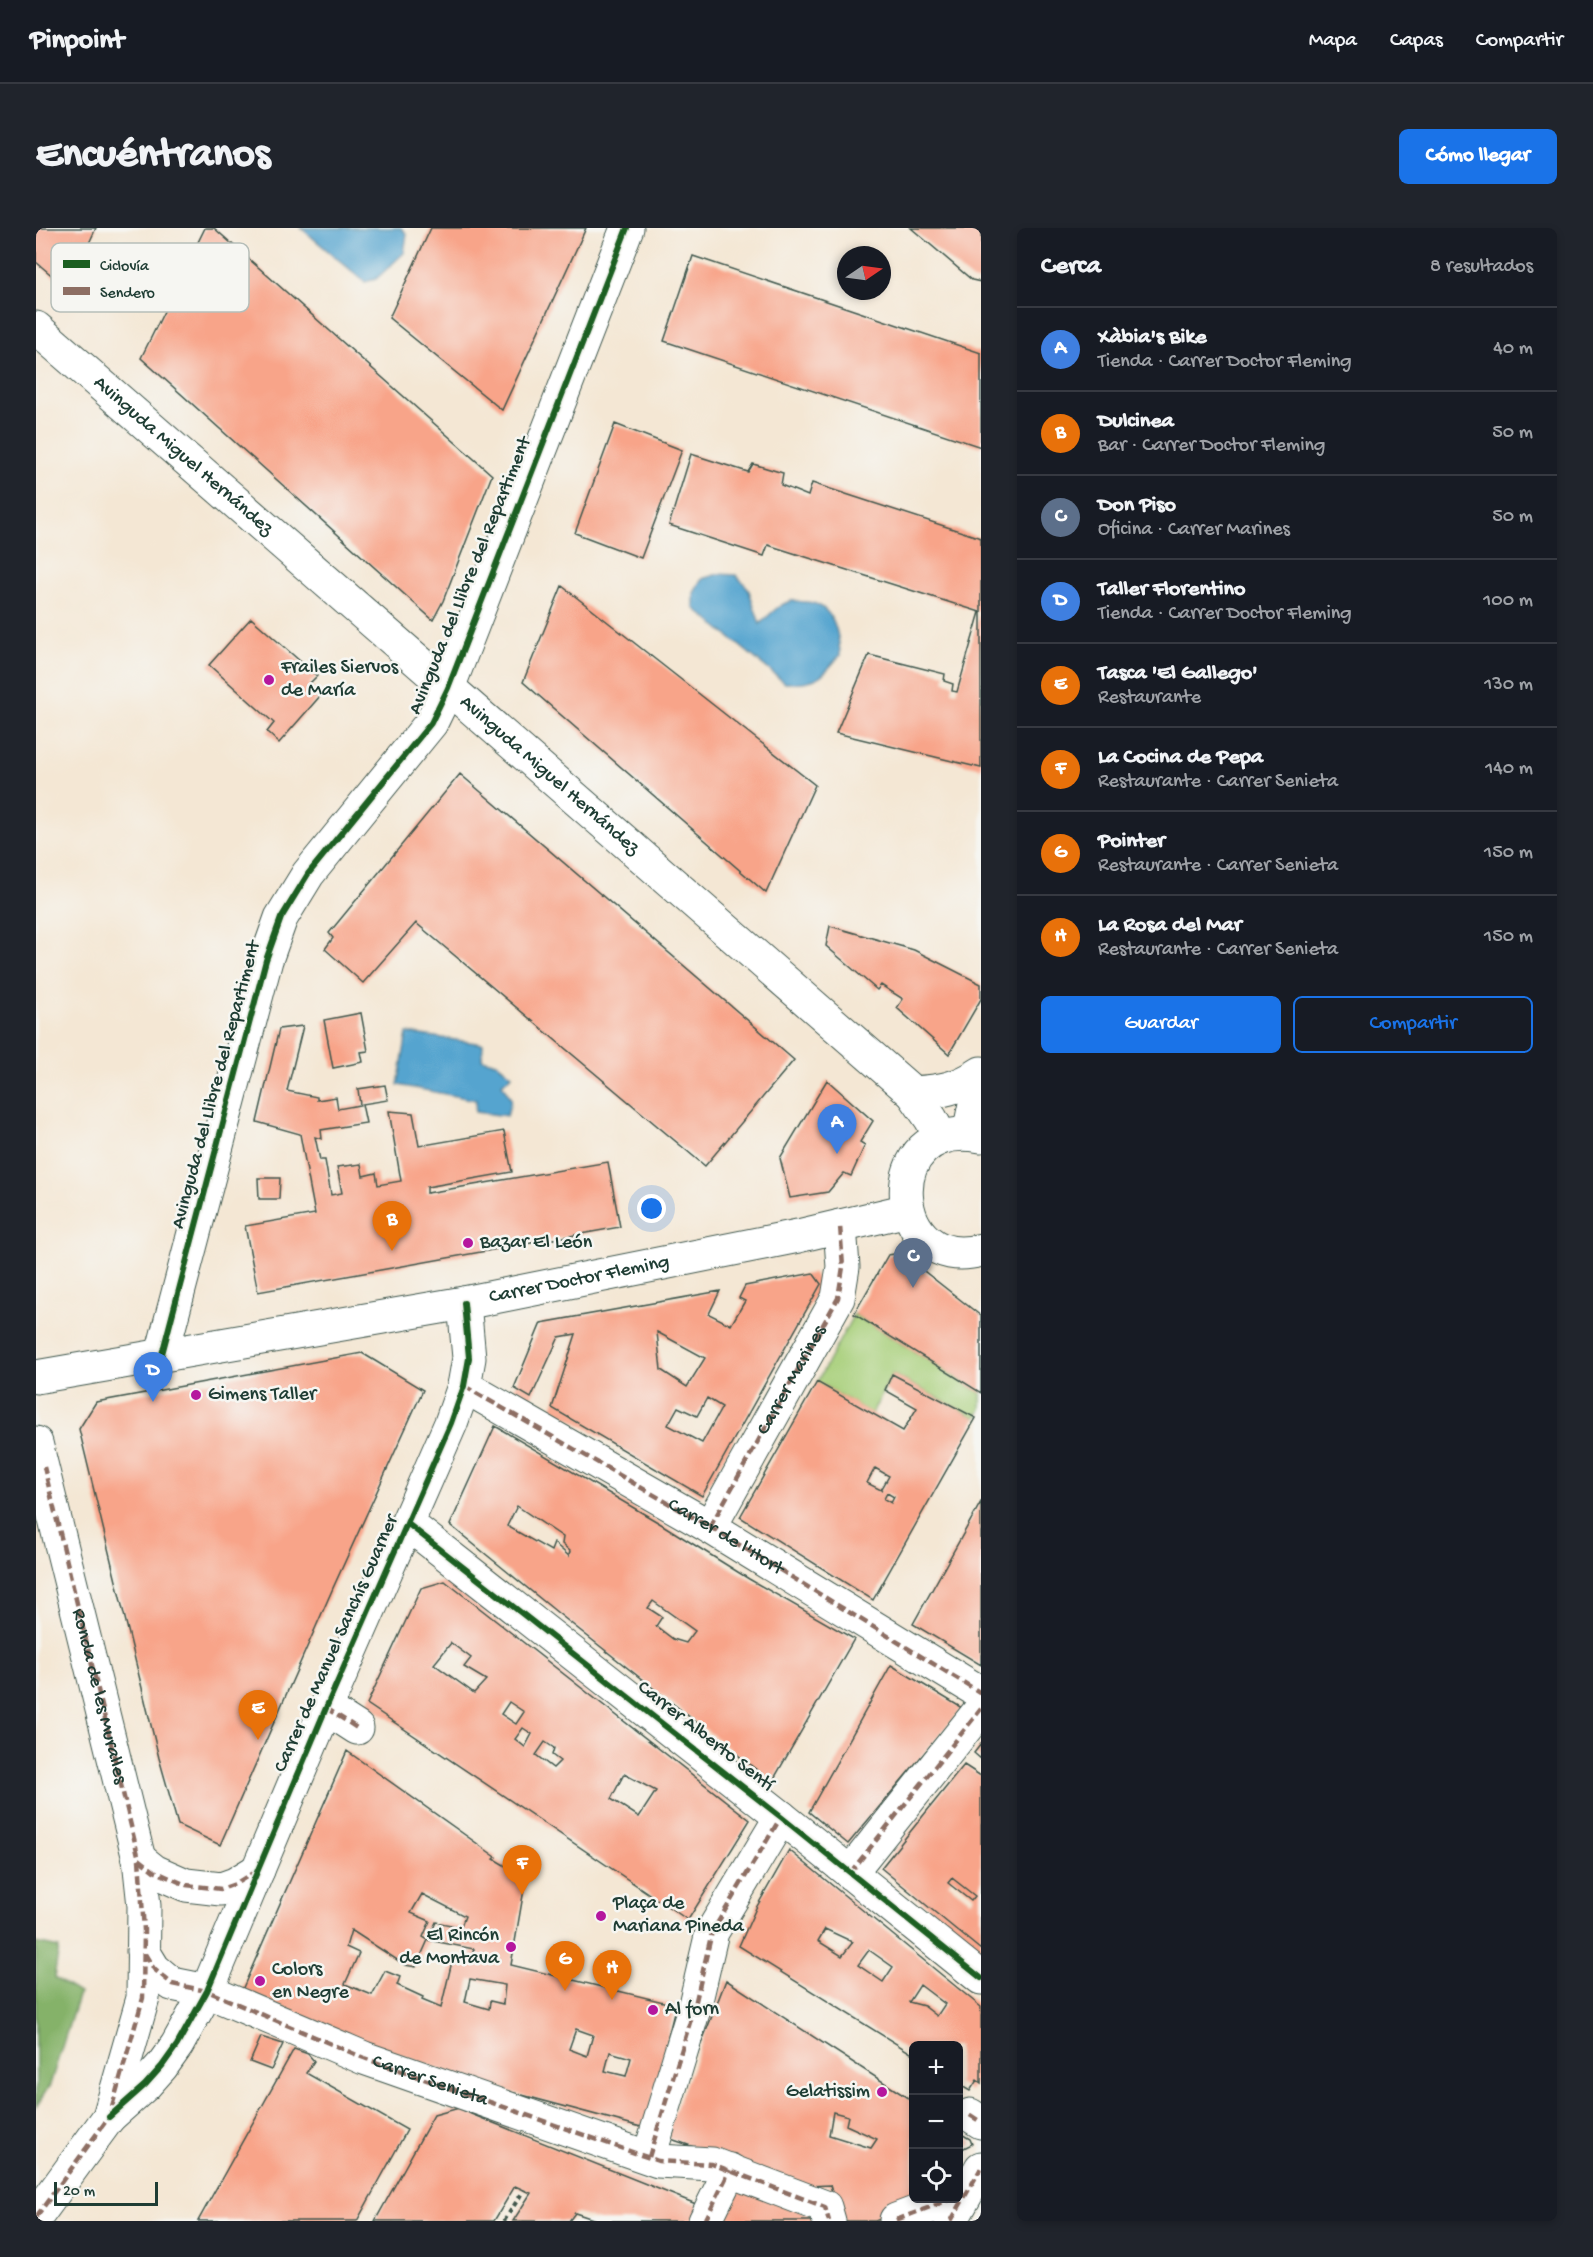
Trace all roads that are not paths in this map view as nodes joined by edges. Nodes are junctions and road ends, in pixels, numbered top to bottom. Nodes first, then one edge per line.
1 (627, 228) edge
2 (36, 328) edge
3 (448, 688) junction
4 (981, 1074) edge
5 (913, 1093) junction
6 (964, 1136) edge
7 (908, 1210) junction
8 (840, 1226) junction
9 (981, 1250) edge
10 (464, 1303) junction
11 (162, 1354) junction
12 (36, 1377) edge
13 (464, 1386) junction
14 (36, 1443) edge
15 (408, 1524) junction
16 (710, 1527) junction
17 (981, 1693) edge
18 (326, 1708) junction
19 (981, 1709) edge
20 (357, 1728) dead end
21 (780, 1817) junction
22 (139, 1859) junction
23 (258, 1870) junction
24 (850, 1873) junction
25 (143, 1951) junction
26 (981, 1978) edge
27 (207, 1991) junction
28 (109, 2117) junction
29 (653, 2159) junction
30 (730, 2170) junction
31 (943, 2203) edge
32 (36, 2217) edge
33 (896, 2220) edge
34 (705, 2221) edge
35 (829, 2221) edge

1 - 3 street, Avinguda del Llibre del Repartiment
2 - 3 street, Avinguda Miguel Hernández
3 - 5 street, Avinguda Miguel Hernández
3 - 11 street, Avinguda del Llibre del Repartiment
4 - 5 street
4 - 6 street
5 - 6 street, Avinguda Miguel Hernández
6 - 7 street
7 - 8 street, Carrer Doctor Fleming
7 - 9 street
8 - 10 street, Carrer Doctor Fleming
8 - 16 street, Carrer Marines
10 - 11 street, Carrer Doctor Fleming
10 - 13 street, Carrer de Manuel Sanchís Guarner
11 - 12 street, Carrer Doctor Fleming
13 - 15 street, Carrer de Manuel Sanchís Guarner
13 - 16 street, Carrer de l'Hort
14 - 22 street, Ronda de les Muralles
15 - 18 street, Carrer de Manuel Sanchís Guarner
15 - 21 street, Carrer Alberto Sentí
16 - 17 street, Carrer de l'Hort
18 - 20 street
18 - 23 street, Carrer de Manuel Sanchís Guarner
19 - 24 street
21 - 24 street, Carrer Alberto Sentí
21 - 29 street
22 - 23 street
22 - 25 street, Ronda de les Muralles
23 - 27 street, Carrer de Manuel Sanchís Guarner
24 - 26 street, Carrer Alberto Sentí
25 - 27 street
25 - 28 street, Ronda de les Muralles
27 - 28 street, Ronda de les Muralles
27 - 29 street, Carrer Senieta
28 - 32 street, Ronda de les Muralles
29 - 30 street, Carrer Senieta
30 - 34 street
30 - 35 street, Carrer Senieta
31 - 33 street

